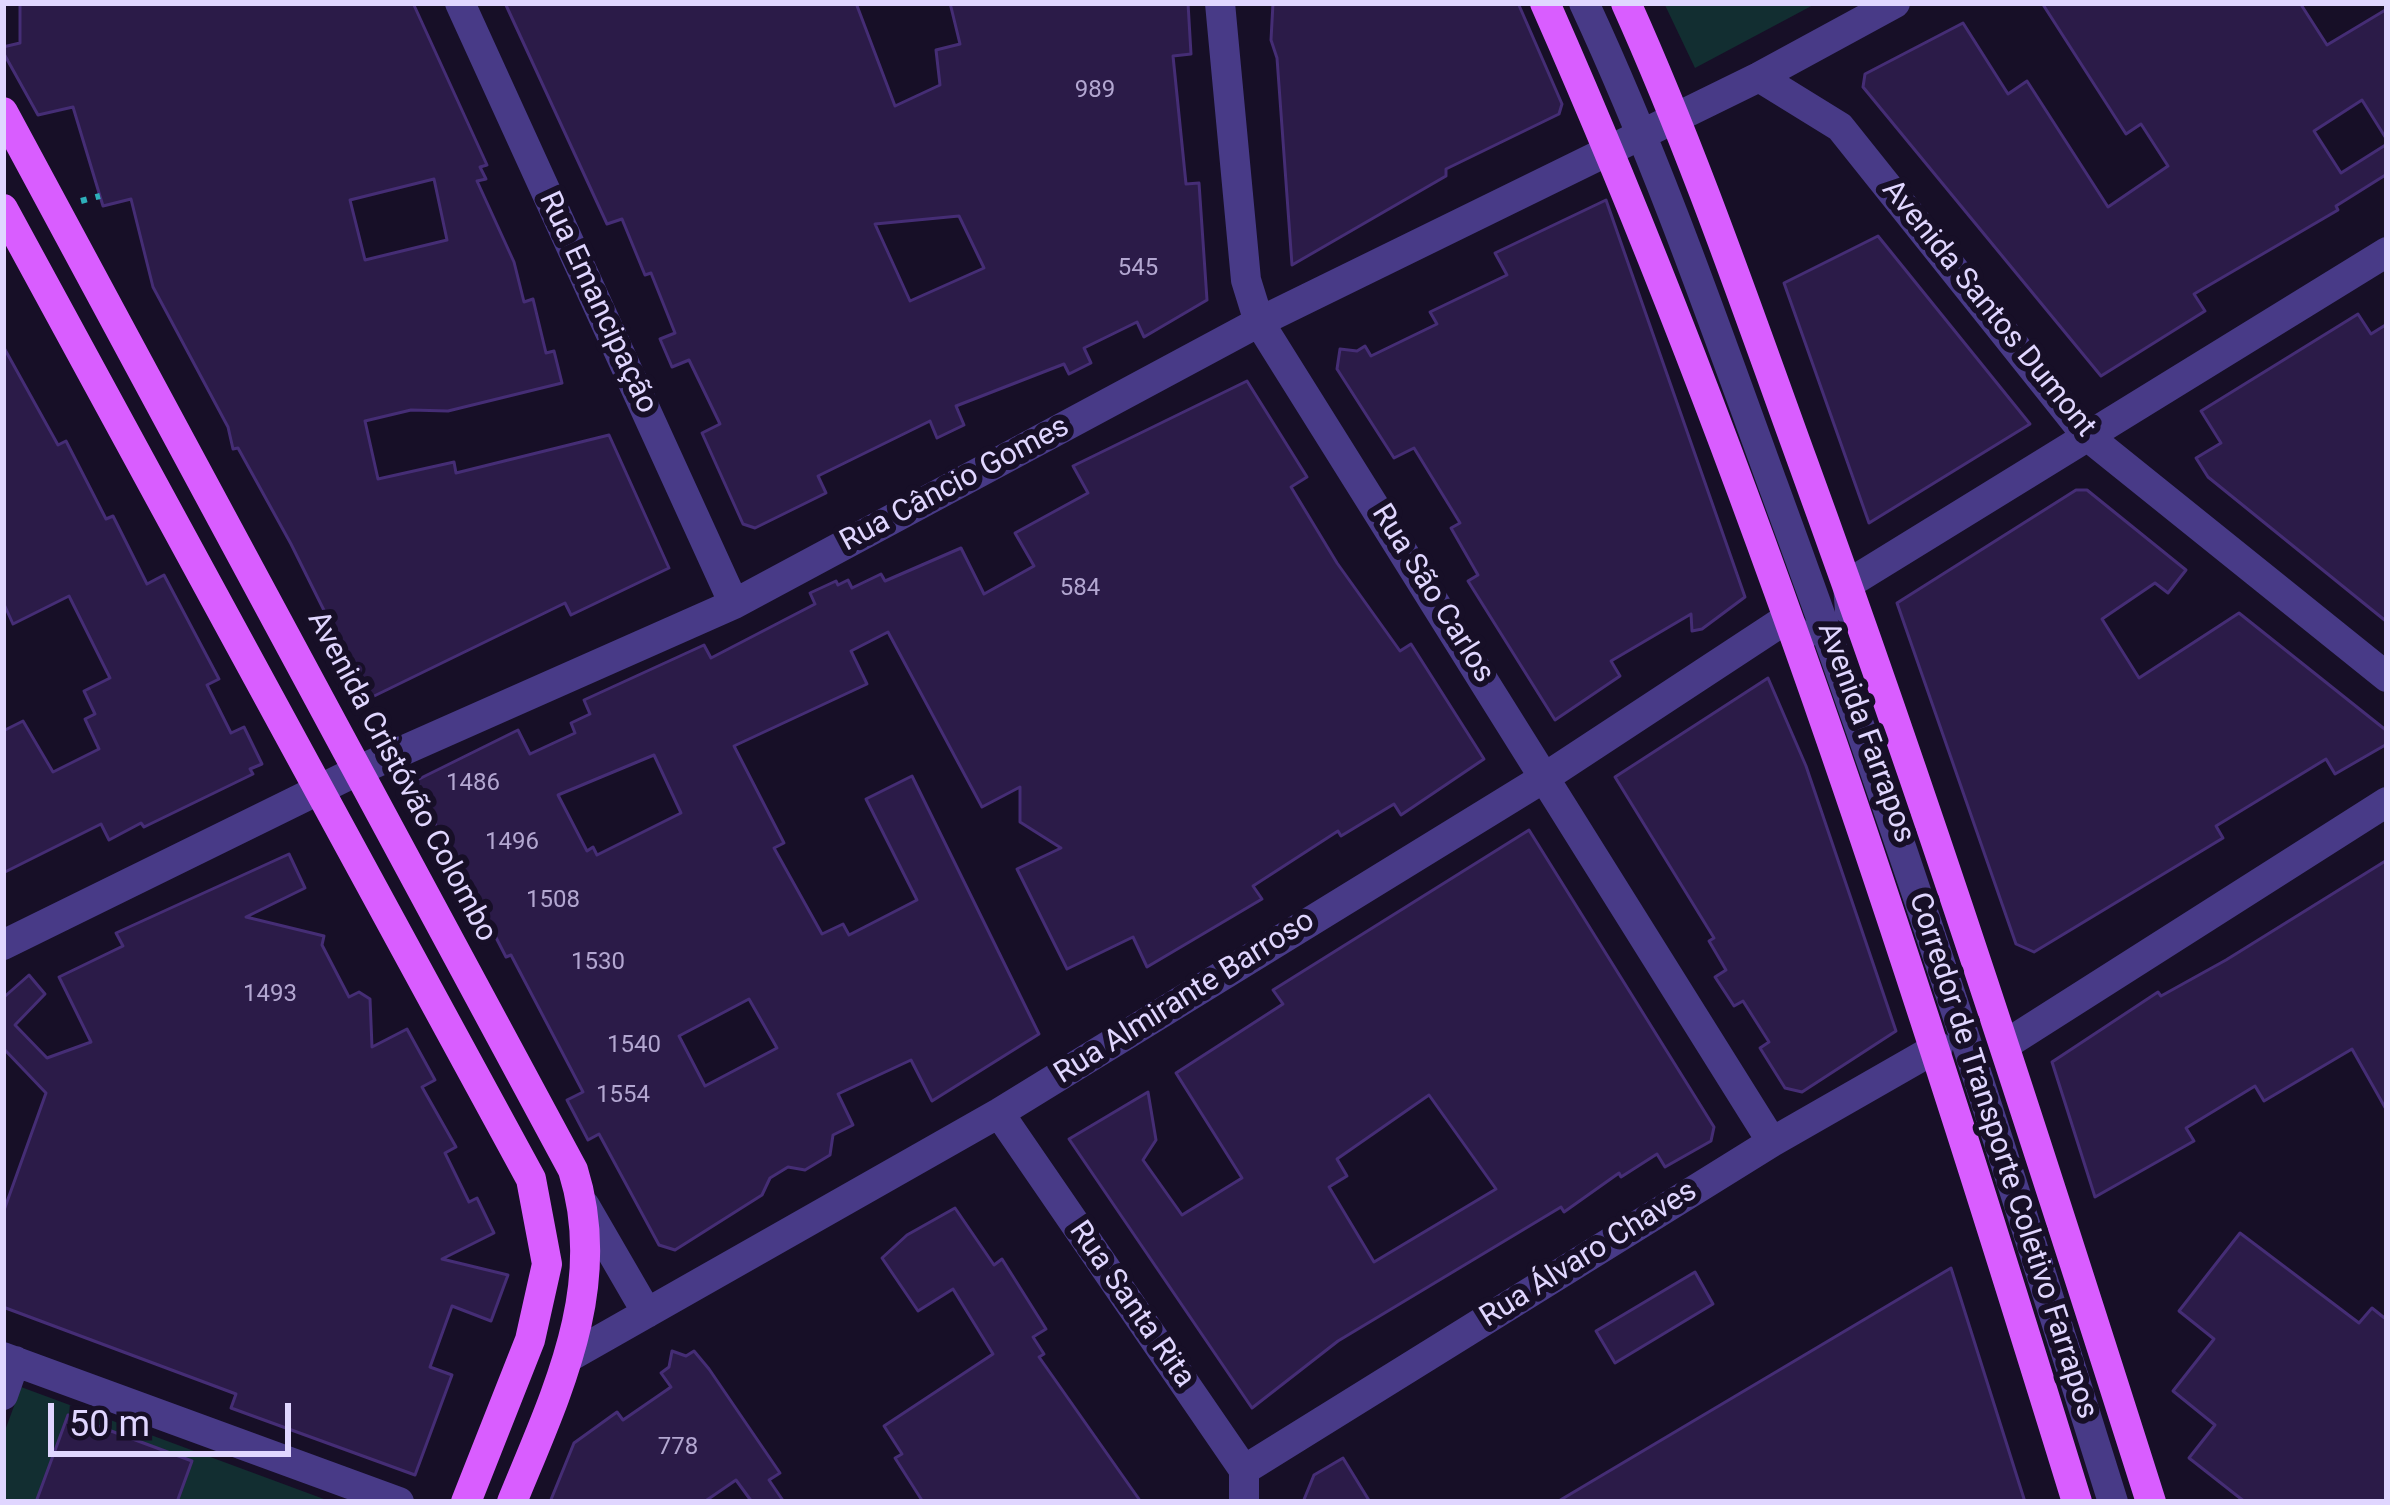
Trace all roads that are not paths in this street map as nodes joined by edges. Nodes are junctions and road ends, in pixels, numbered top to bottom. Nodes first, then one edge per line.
1 (460, 3) edge
2 (1220, 3) edge
3 (1545, 3) edge
4 (1584, 3) edge
5 (1625, 3) edge
6 (1895, 3) edge
7 (1759, 76) junction
8 (3, 112) edge
9 (1677, 117) junction
10 (1643, 131) junction
11 (1608, 146) junction
12 (3, 209) edge
13 (2387, 252) edge
14 (1259, 322) junction
15 (2086, 435) junction
16 (1848, 584) junction
17 (734, 604) junction
18 (1786, 619) junction
19 (2387, 677) edge
20 (1858, 715) junction
21 (357, 771) junction
22 (1547, 776) junction
23 (317, 790) junction
24 (2387, 802) edge
25 (3, 945) edge
26 (2008, 1042) junction
27 (1938, 1047) junction
28 (999, 1113) junction
29 (1772, 1142) junction
30 (585, 1206) junction
31 (647, 1313) junction
32 (572, 1356) junction
33 (9, 1359) edge
34 (3, 1395) edge
35 (1244, 1470) junction
36 (399, 1502) edge
37 (466, 1502) edge
38 (512, 1502) edge
39 (1244, 1502) edge
40 (2077, 1502) edge
41 (2113, 1502) edge
42 (2151, 1502) edge

1 - 17 street, Rua Emancipação
2 - 14 street, Rua São Carlos
3 - 11 main road, Avenida Farrapos
4 - 10 street, Corredor de Transporte Coletivo Farrapos
5 - 9 main road, Avenida Farrapos
6 - 7 street, Rua Câncio Gomes
7 - 9 street, Rua Câncio Gomes
7 - 15 street, Avenida Santos Dumont
8 - 21 main road, Avenida Cristóvão Colombo
9 - 10 street, Rua Câncio Gomes
9 - 16 main road, Avenida Farrapos
10 - 11 street, Rua Câncio Gomes
10 - 20 street, Corredor de Transporte Coletivo Farrapos
11 - 14 street, Rua Câncio Gomes
11 - 18 main road, Avenida Farrapos
12 - 23 main road
13 - 15 street
14 - 17 street, Rua Câncio Gomes
14 - 22 street, Rua São Carlos
15 - 16 street
15 - 19 street, Avenida Santos Dumont
16 - 20 street
16 - 26 main road, Avenida Farrapos
17 - 21 street, Rua Câncio Gomes
18 - 20 street
18 - 22 street, Rua Almirante Barroso
18 - 27 main road, Avenida Farrapos
20 - 41 street, Corredor de Transporte Coletivo Farrapos
21 - 23 street, Rua Câncio Gomes
21 - 30 main road, Avenida Cristóvão Colombo
22 - 28 street, Rua Almirante Barroso
22 - 29 street, Rua São Carlos
23 - 25 street, Rua Câncio Gomes
23 - 37 main road
24 - 26 street
26 - 42 main road, Avenida Farrapos
27 - 29 street, Rua Álvaro Chaves
27 - 40 main road, Avenida Farrapos
28 - 31 street, Rua Almirante Barroso
28 - 35 street, Rua Santa Rita
29 - 35 street, Rua Álvaro Chaves
30 - 31 street
30 - 32 main road, Avenida Cristóvão Colombo
31 - 32 street, Rua Almirante Barroso
32 - 38 main road, Avenida Cristóvão Colombo
33 - 34 street
33 - 36 street
35 - 39 street

